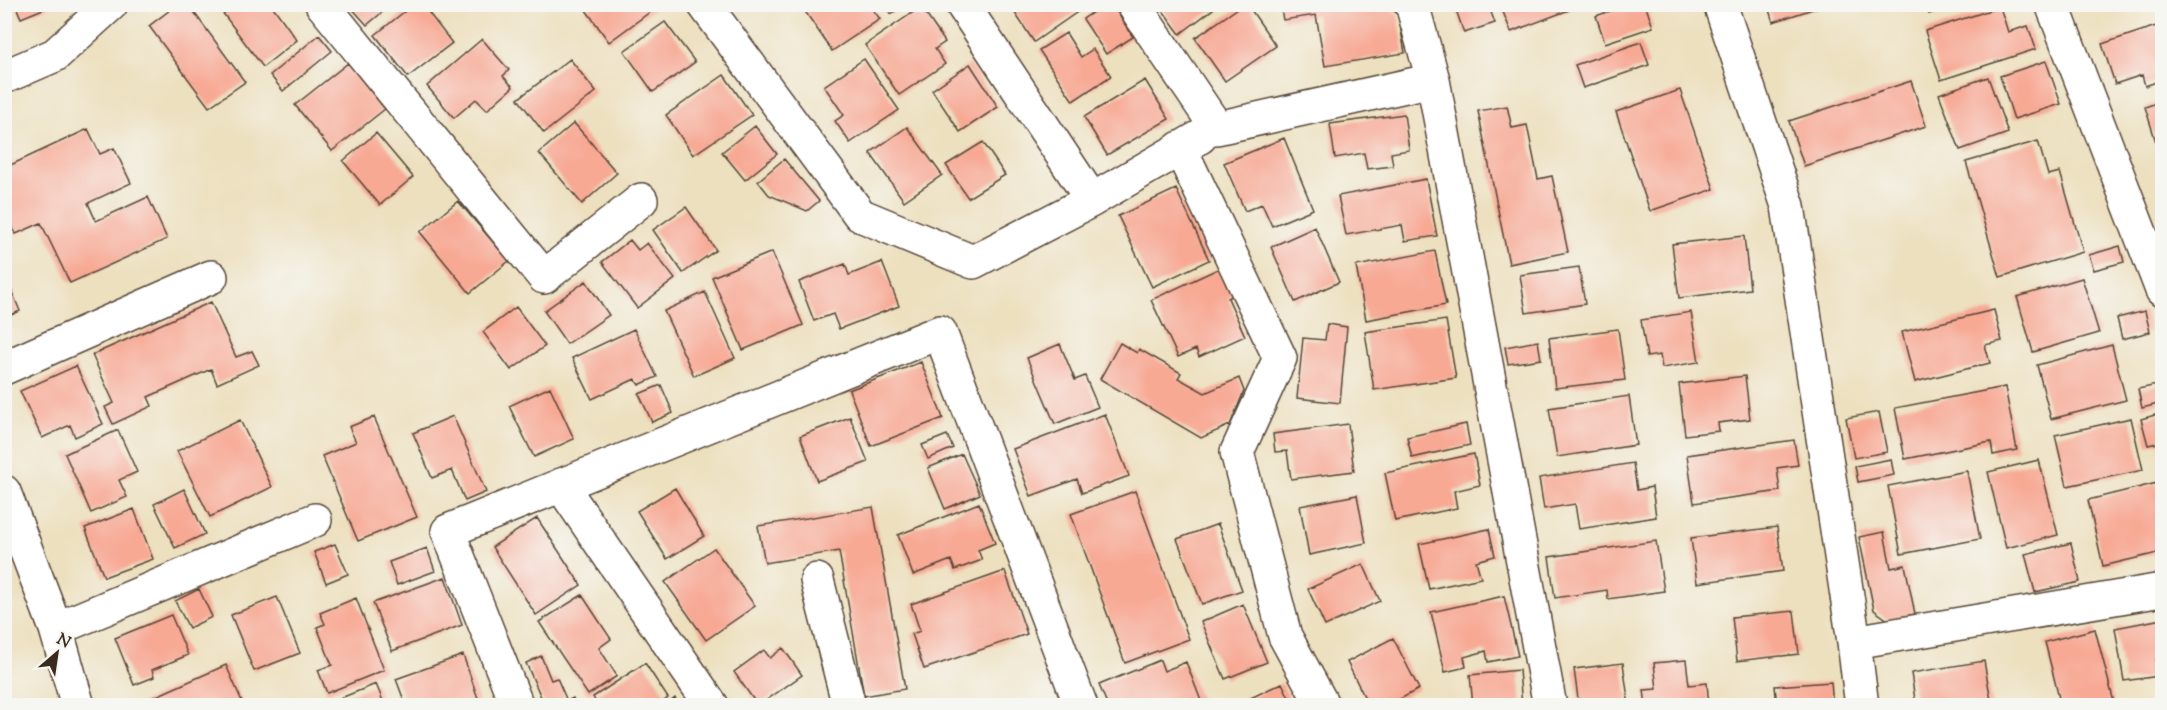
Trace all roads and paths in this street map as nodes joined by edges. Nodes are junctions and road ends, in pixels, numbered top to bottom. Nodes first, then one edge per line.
1 (111, 4) edge
2 (322, 4) edge
3 (704, 4) edge
4 (962, 4) edge
5 (1133, 4) edge
6 (1412, 4) edge
7 (1720, 4) edge
8 (2052, 4) edge
9 (5, 76) edge
10 (1433, 80) junction
11 (1217, 128) junction
12 (1180, 148) junction
13 (1092, 200) junction
14 (640, 201) dead end
15 (211, 277) dead end
16 (2163, 290) edge
17 (4, 368) edge
18 (561, 485) junction
19 (4, 492) edge
20 (315, 520) dead end
21 (817, 580) dead end
22 (2163, 590) edge
23 (56, 629) junction
24 (1854, 642) junction
25 (78, 705) edge
26 (517, 705) edge
27 (712, 705) edge
28 (849, 705) edge
29 (1081, 705) edge
30 (1323, 705) edge
31 (1550, 705) edge
32 (1862, 705) edge

1 - 9 street
2 - 14 street
3 - 13 street
4 - 13 street
5 - 11 street
6 - 10 street
7 - 24 street
8 - 16 street
10 - 11 street
10 - 31 street
11 - 12 street
12 - 13 street
12 - 30 street
15 - 17 street
18 - 26 street
18 - 27 street
18 - 29 street
19 - 23 street
20 - 23 street
21 - 28 street
22 - 24 street
23 - 25 street
24 - 32 street

